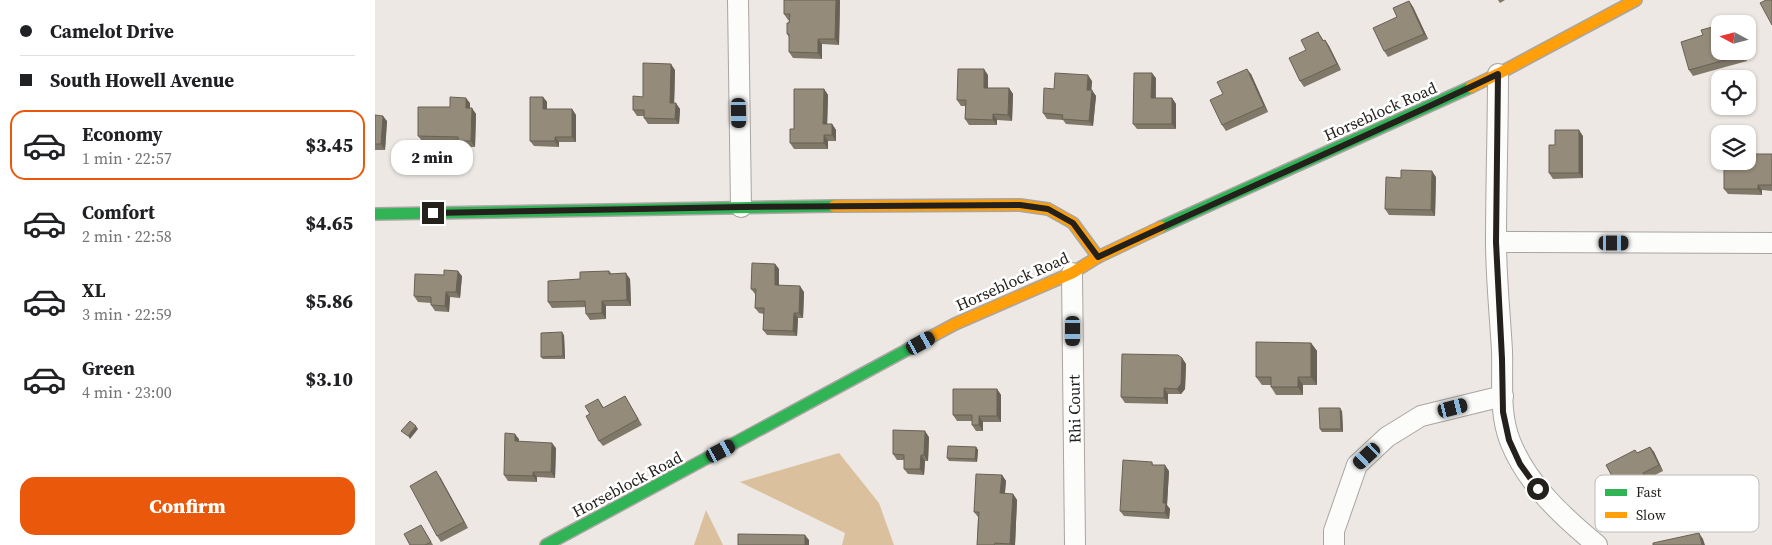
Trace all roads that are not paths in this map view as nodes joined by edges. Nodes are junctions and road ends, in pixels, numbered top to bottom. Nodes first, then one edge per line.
1 (738, 0) edge
2 (1636, 0) edge
3 (1498, 74) junction
4 (741, 207) junction
5 (375, 214) edge
6 (1496, 242) junction
7 (1772, 243) edge
8 (1098, 257) junction
9 (1072, 273) junction
10 (1503, 396) junction
11 (546, 545) edge
12 (1075, 545) edge
13 (1334, 545) edge
14 (1597, 545) edge

1 - 4 street
2 - 3 street, Horseblock Road
3 - 6 street
3 - 8 street, Horseblock Road
4 - 5 street
4 - 8 street
6 - 7 street
6 - 10 street
8 - 9 street, Horseblock Road
9 - 11 street, Horseblock Road
9 - 12 street, Rhi Court
10 - 13 street
10 - 14 street

